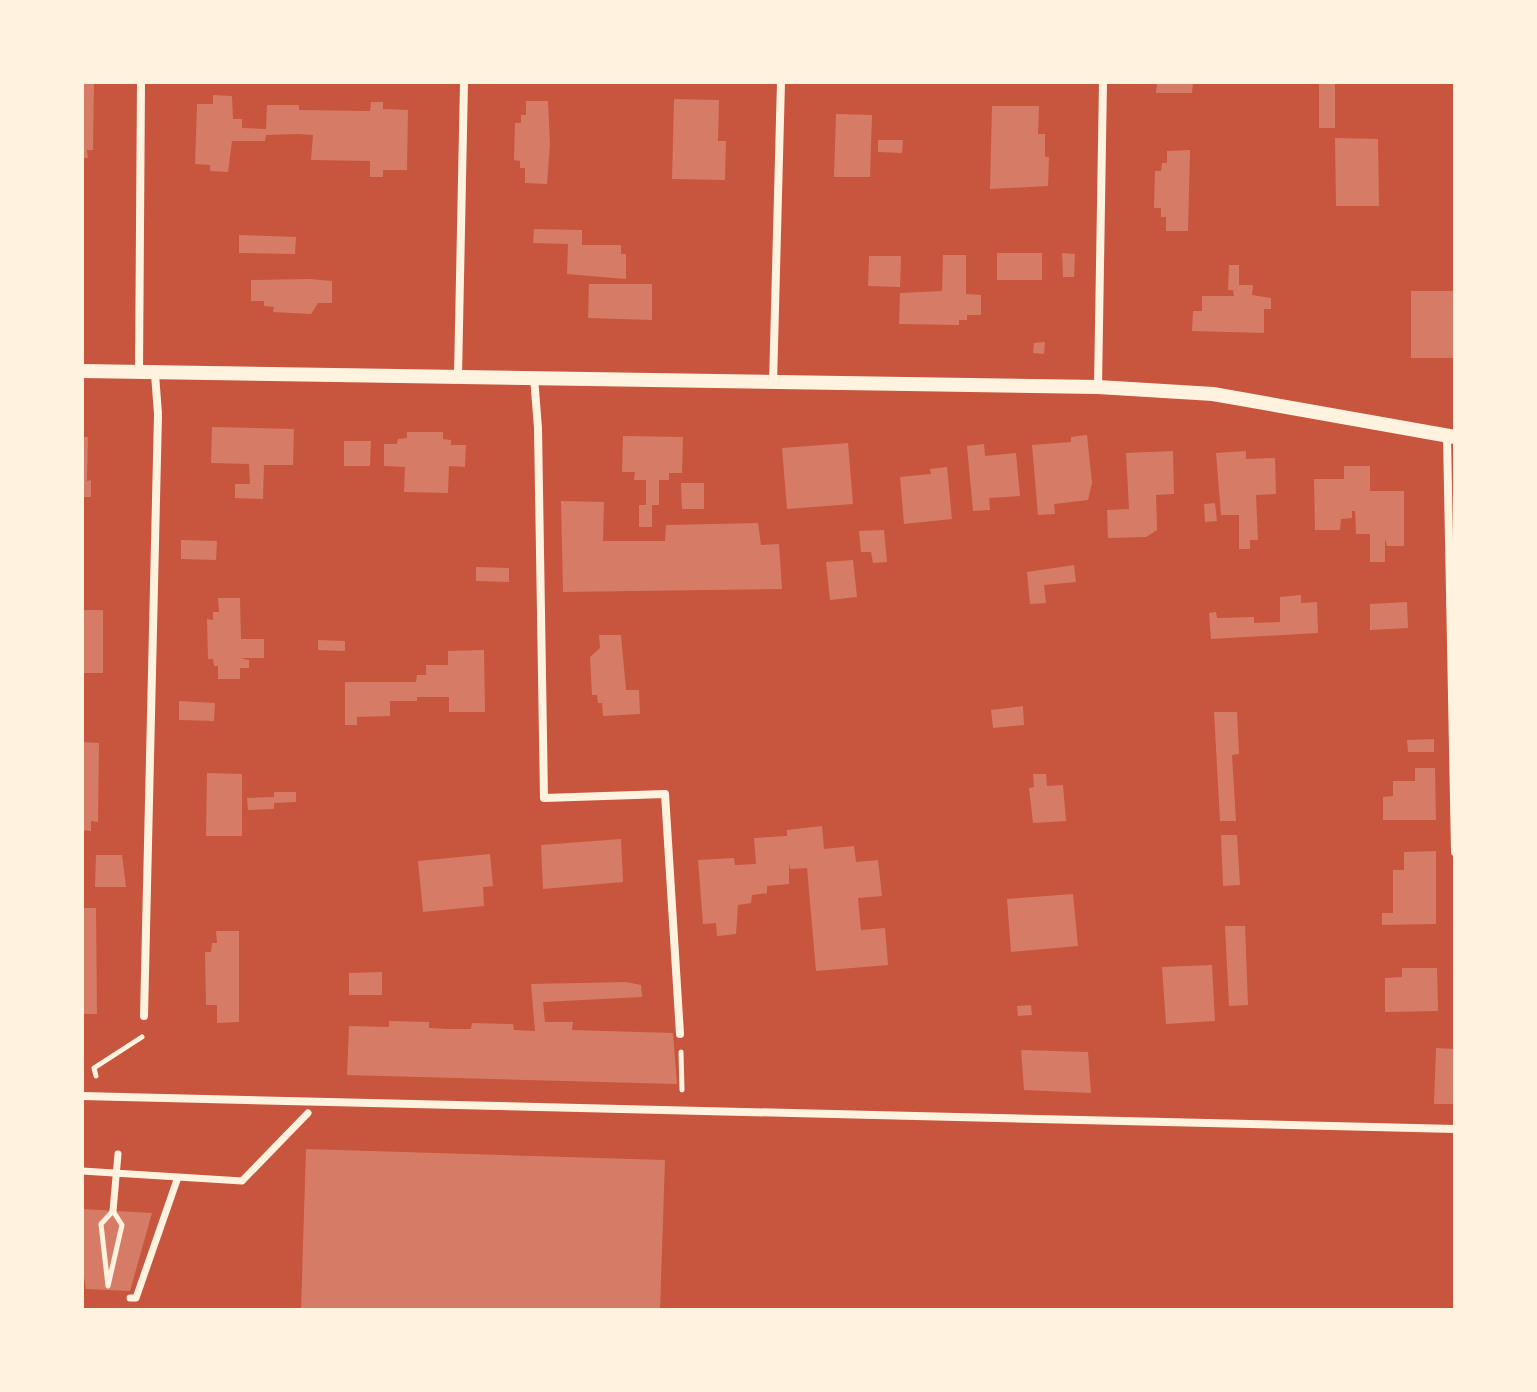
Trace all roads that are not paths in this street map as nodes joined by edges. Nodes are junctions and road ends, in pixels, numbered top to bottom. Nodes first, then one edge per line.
1 (141, 82) edge
2 (464, 82) edge
3 (781, 82) edge
4 (1103, 82) edge
5 (82, 371) edge
6 (139, 374) junction
7 (155, 374) junction
8 (458, 376) junction
9 (534, 376) junction
10 (773, 384) junction
11 (1098, 387) junction
12 (1451, 436) edge
13 (1455, 852) edge
14 (144, 1016) road end
15 (680, 1034) road end
16 (82, 1096) edge
17 (308, 1113) dead end
18 (1455, 1129) edge
19 (118, 1154) dead end
20 (82, 1171) edge
21 (178, 1177) junction
22 (113, 1211) dead end
23 (130, 1298) dead end

1 - 6 street
2 - 8 street
3 - 10 street
4 - 11 street
5 - 6 street
6 - 7 street
7 - 8 street
7 - 14 street
8 - 9 street
9 - 10 street
9 - 15 street
10 - 11 street
11 - 12 street
12 - 13 street
16 - 18 street
17 - 21 street
19 - 22 street
20 - 21 street
21 - 23 street

